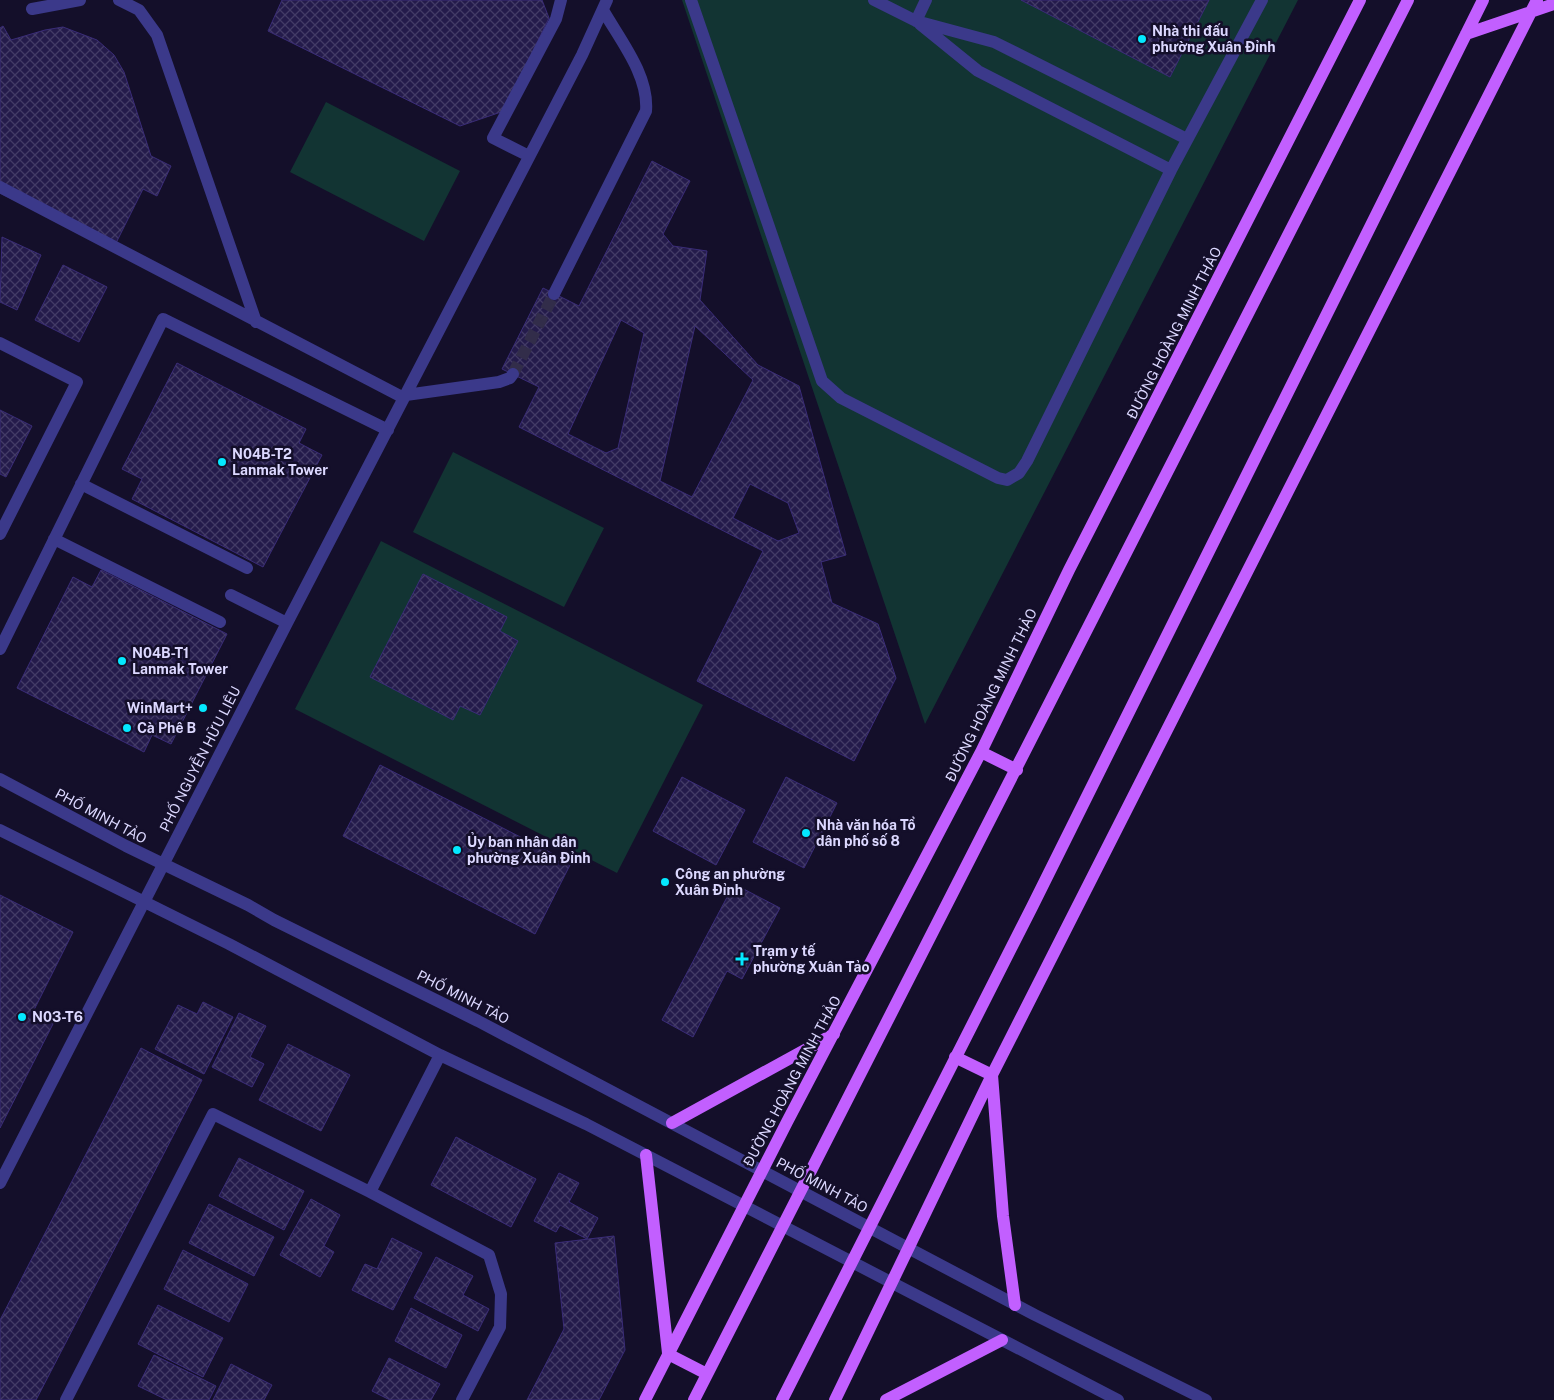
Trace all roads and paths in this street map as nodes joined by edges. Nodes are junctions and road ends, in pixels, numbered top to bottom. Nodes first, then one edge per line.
1 (80, 0) edge
2 (119, 0) edge
3 (560, 0) edge
4 (691, 0) edge
5 (874, 0) edge
6 (926, 0) edge
7 (1262, 0) edge
8 (1360, 0) edge
9 (1408, 0) edge
10 (1483, 0) edge
11 (1537, 0) edge
12 (1554, 4) edge
13 (605, 5) edge
14 (32, 9) dead end
15 (1530, 14) junction
16 (916, 21) junction
17 (1466, 34) junction
18 (1187, 139) junction
19 (529, 156) junction
20 (1171, 170) junction
21 (0, 187) edge
22 (554, 294) tunnel mouth
23 (256, 322) junction
24 (0, 343) edge
25 (513, 374) tunnel mouth
26 (405, 396) junction
27 (388, 430) junction
28 (81, 484) junction
29 (0, 534) edge
30 (54, 539) junction
31 (247, 568) dead end
32 (231, 595) dead end
33 (220, 622) dead end
34 (287, 623) junction
35 (0, 649) edge
36 (982, 752) junction
37 (1016, 770) junction
38 (0, 779) edge
39 (0, 830) edge
40 (162, 865) junction
41 (143, 903) junction
42 (834, 1034) junction
43 (440, 1055) junction
44 (955, 1057) junction
45 (992, 1076) junction
46 (672, 1123) junction
47 (646, 1155) junction
48 (0, 1183) edge
49 (370, 1192) junction
50 (744, 1206) junction
51 (784, 1227) junction
52 (909, 1248) junction
53 (850, 1262) junction
54 (892, 1283) junction
55 (1015, 1305) junction
56 (1002, 1340) junction
57 (668, 1354) junction
58 (707, 1374) junction
59 (66, 1400) edge
60 (462, 1400) edge
61 (645, 1400) edge
62 (694, 1400) edge
63 (782, 1400) edge
64 (835, 1400) edge
65 (886, 1400) edge
66 (1118, 1400) edge
67 (1206, 1400) edge

1 - 14 street
2 - 23 street
3 - 19 street
4 - 20 street
5 - 16 street
6 - 16 street
7 - 18 street
8 - 36 main road, ĐƯỜNG HOÀNG MINH THẢO
9 - 37 main road
10 - 17 main road
11 - 15 main road
12 - 15 main road
13 - 19 street, PHỐ NGUYỄN HỮU LIÊU
13 - 22 street
15 - 17 main road
15 - 45 main road
16 - 18 street
16 - 20 street
17 - 44 main road
18 - 20 street
19 - 26 street, PHỐ NGUYỄN HỮU LIÊU
21 - 23 street
23 - 26 street
24 - 29 street
25 - 26 street
26 - 27 street, PHỐ NGUYỄN HỮU LIÊU
27 - 28 street
27 - 34 street, PHỐ NGUYỄN HỮU LIÊU
28 - 30 street
28 - 31 street
30 - 33 street
30 - 35 street
32 - 34 street
34 - 40 street, PHỐ NGUYỄN HỮU LIÊU
36 - 37 main road
36 - 42 main road, ĐƯỜNG HOÀNG MINH THẢO
37 - 51 main road
38 - 40 street, PHỐ MINH TẢO
39 - 41 street
40 - 41 street, PHỐ NGUYỄN HỮU LIÊU
40 - 46 street, PHỐ MINH TẢO
41 - 43 street
41 - 48 street, PHỐ NGUYỄN HỮU LIÊU
42 - 46 main road
42 - 50 main road, ĐƯỜNG HOÀNG MINH THẢO
43 - 47 street
43 - 49 street
44 - 45 main road
44 - 53 main road
45 - 52 main road
45 - 55 main road
46 - 52 street, PHỐ MINH TẢO
47 - 50 street
47 - 57 main road
49 - 59 street
49 - 60 street
50 - 51 street
50 - 57 main road, ĐƯỜNG HOÀNG MINH THẢO
51 - 53 street
51 - 58 main road
52 - 54 main road
52 - 55 street, PHỐ MINH TẢO
53 - 54 street
53 - 63 main road
54 - 56 street
54 - 64 main road
55 - 67 street, PHỐ MINH TẢO
56 - 65 main road
56 - 66 street
57 - 58 main road
57 - 61 main road, ĐƯỜNG HOÀNG MINH THẢO
58 - 62 main road

